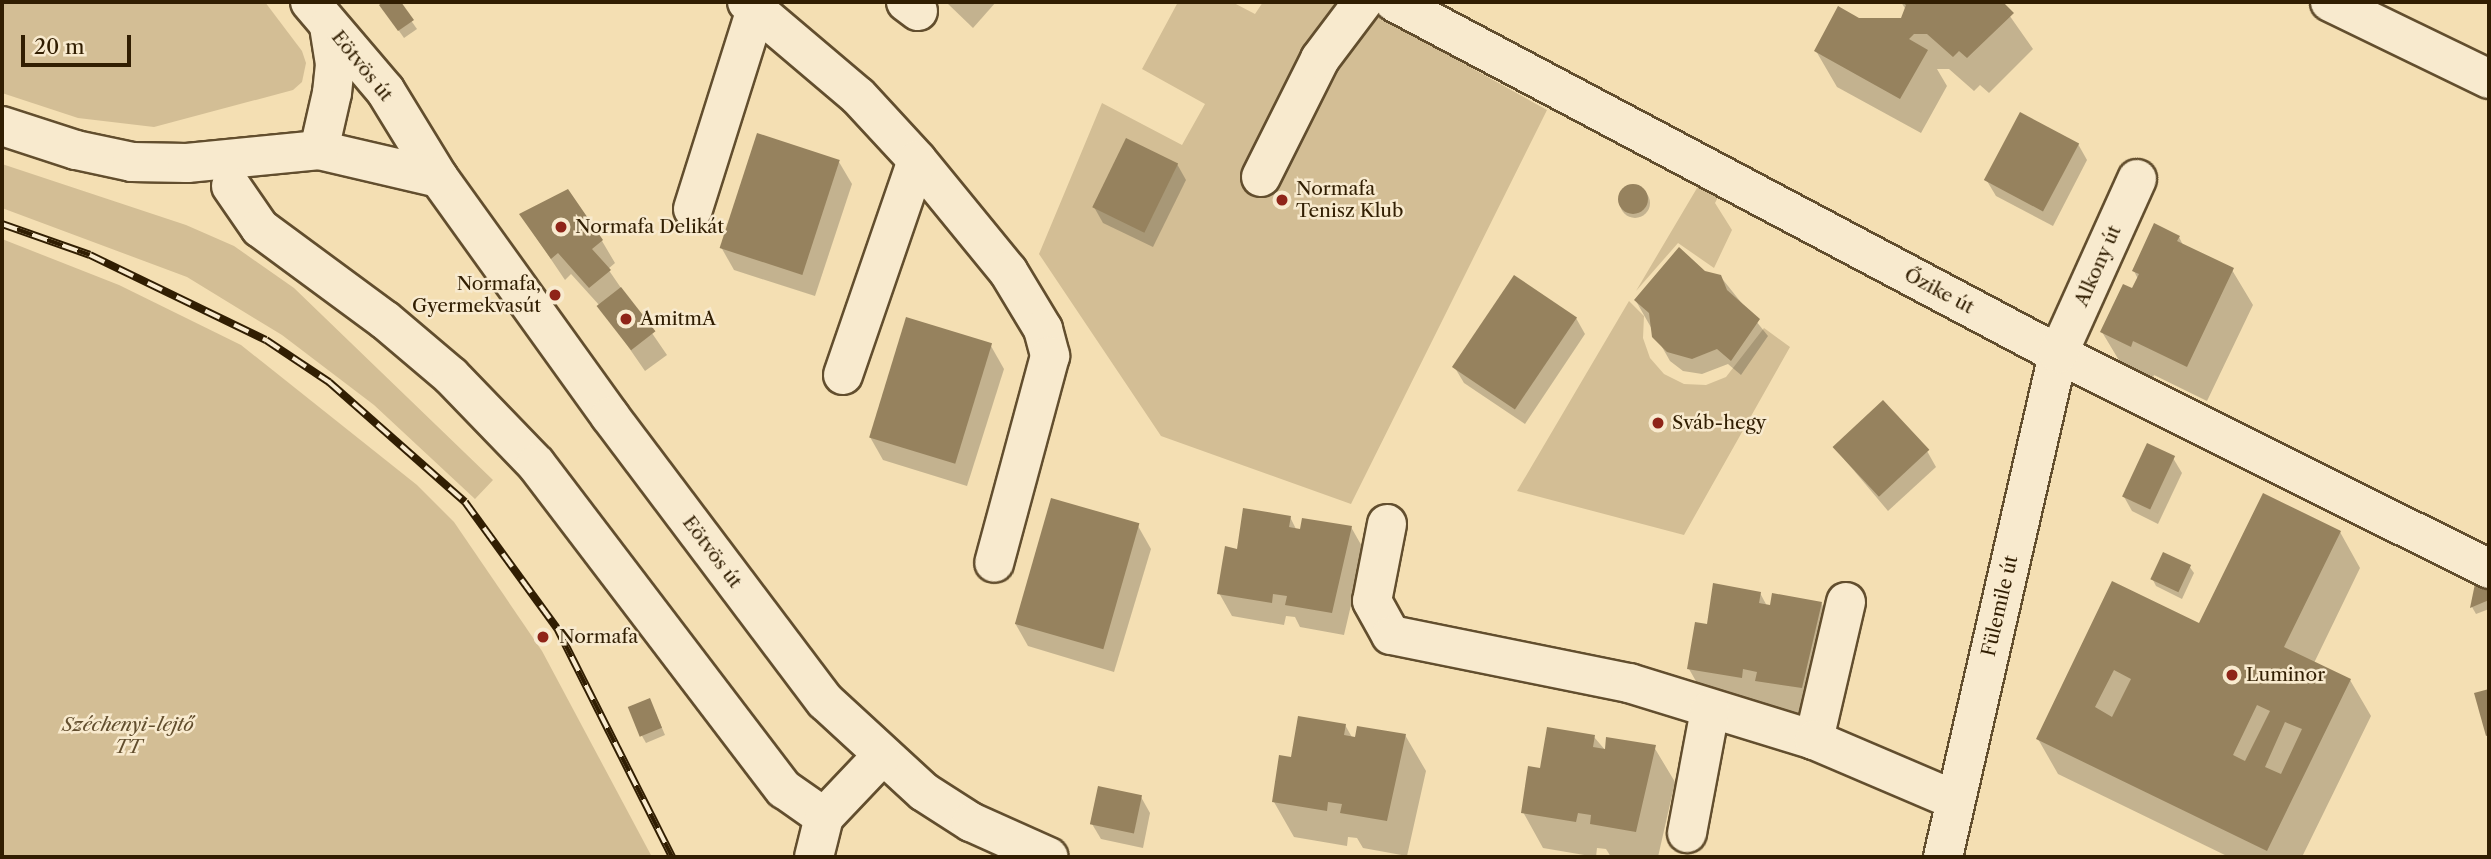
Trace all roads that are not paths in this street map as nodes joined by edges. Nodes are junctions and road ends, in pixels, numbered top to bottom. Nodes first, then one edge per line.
1 (1363, 2) edge
2 (1394, 2) edge
3 (2330, 2) edge
4 (751, 7) edge
5 (320, 13) edge
6 (2489, 79) edge
7 (2, 126) edge
8 (319, 150) junction
9 (917, 160) junction
10 (1261, 177) dead end
11 (439, 178) junction
12 (2137, 179) dead end
13 (231, 186) dead end
14 (692, 209) dead end
15 (2058, 354) junction
16 (844, 375) dead end
17 (1387, 524) dead end
18 (994, 563) dead end
19 (2489, 569) edge
20 (1846, 602) dead end
21 (1710, 710) junction
22 (1814, 740) junction
23 (881, 757) junction
24 (1955, 800) junction
25 (824, 817) junction
26 (1687, 833) dead end
27 (814, 857) edge
28 (1049, 857) edge
29 (1943, 857) edge

1 - 10 street
2 - 15 street, Őzike út
3 - 6 street
4 - 9 street
4 - 14 street
5 - 8 street, Eötvös út
5 - 11 street, Eötvös út
7 - 8 street
8 - 11 street
9 - 16 street
9 - 18 street
11 - 23 street, Eötvös út
12 - 15 street, Alkony út
13 - 25 street
15 - 19 street, Őzike út
15 - 24 street, Fülemile út
17 - 21 street
20 - 22 street
21 - 22 street
21 - 26 street
22 - 24 street
23 - 25 street
23 - 28 street, Eötvös út
24 - 29 street, Fülemile út
25 - 27 street

